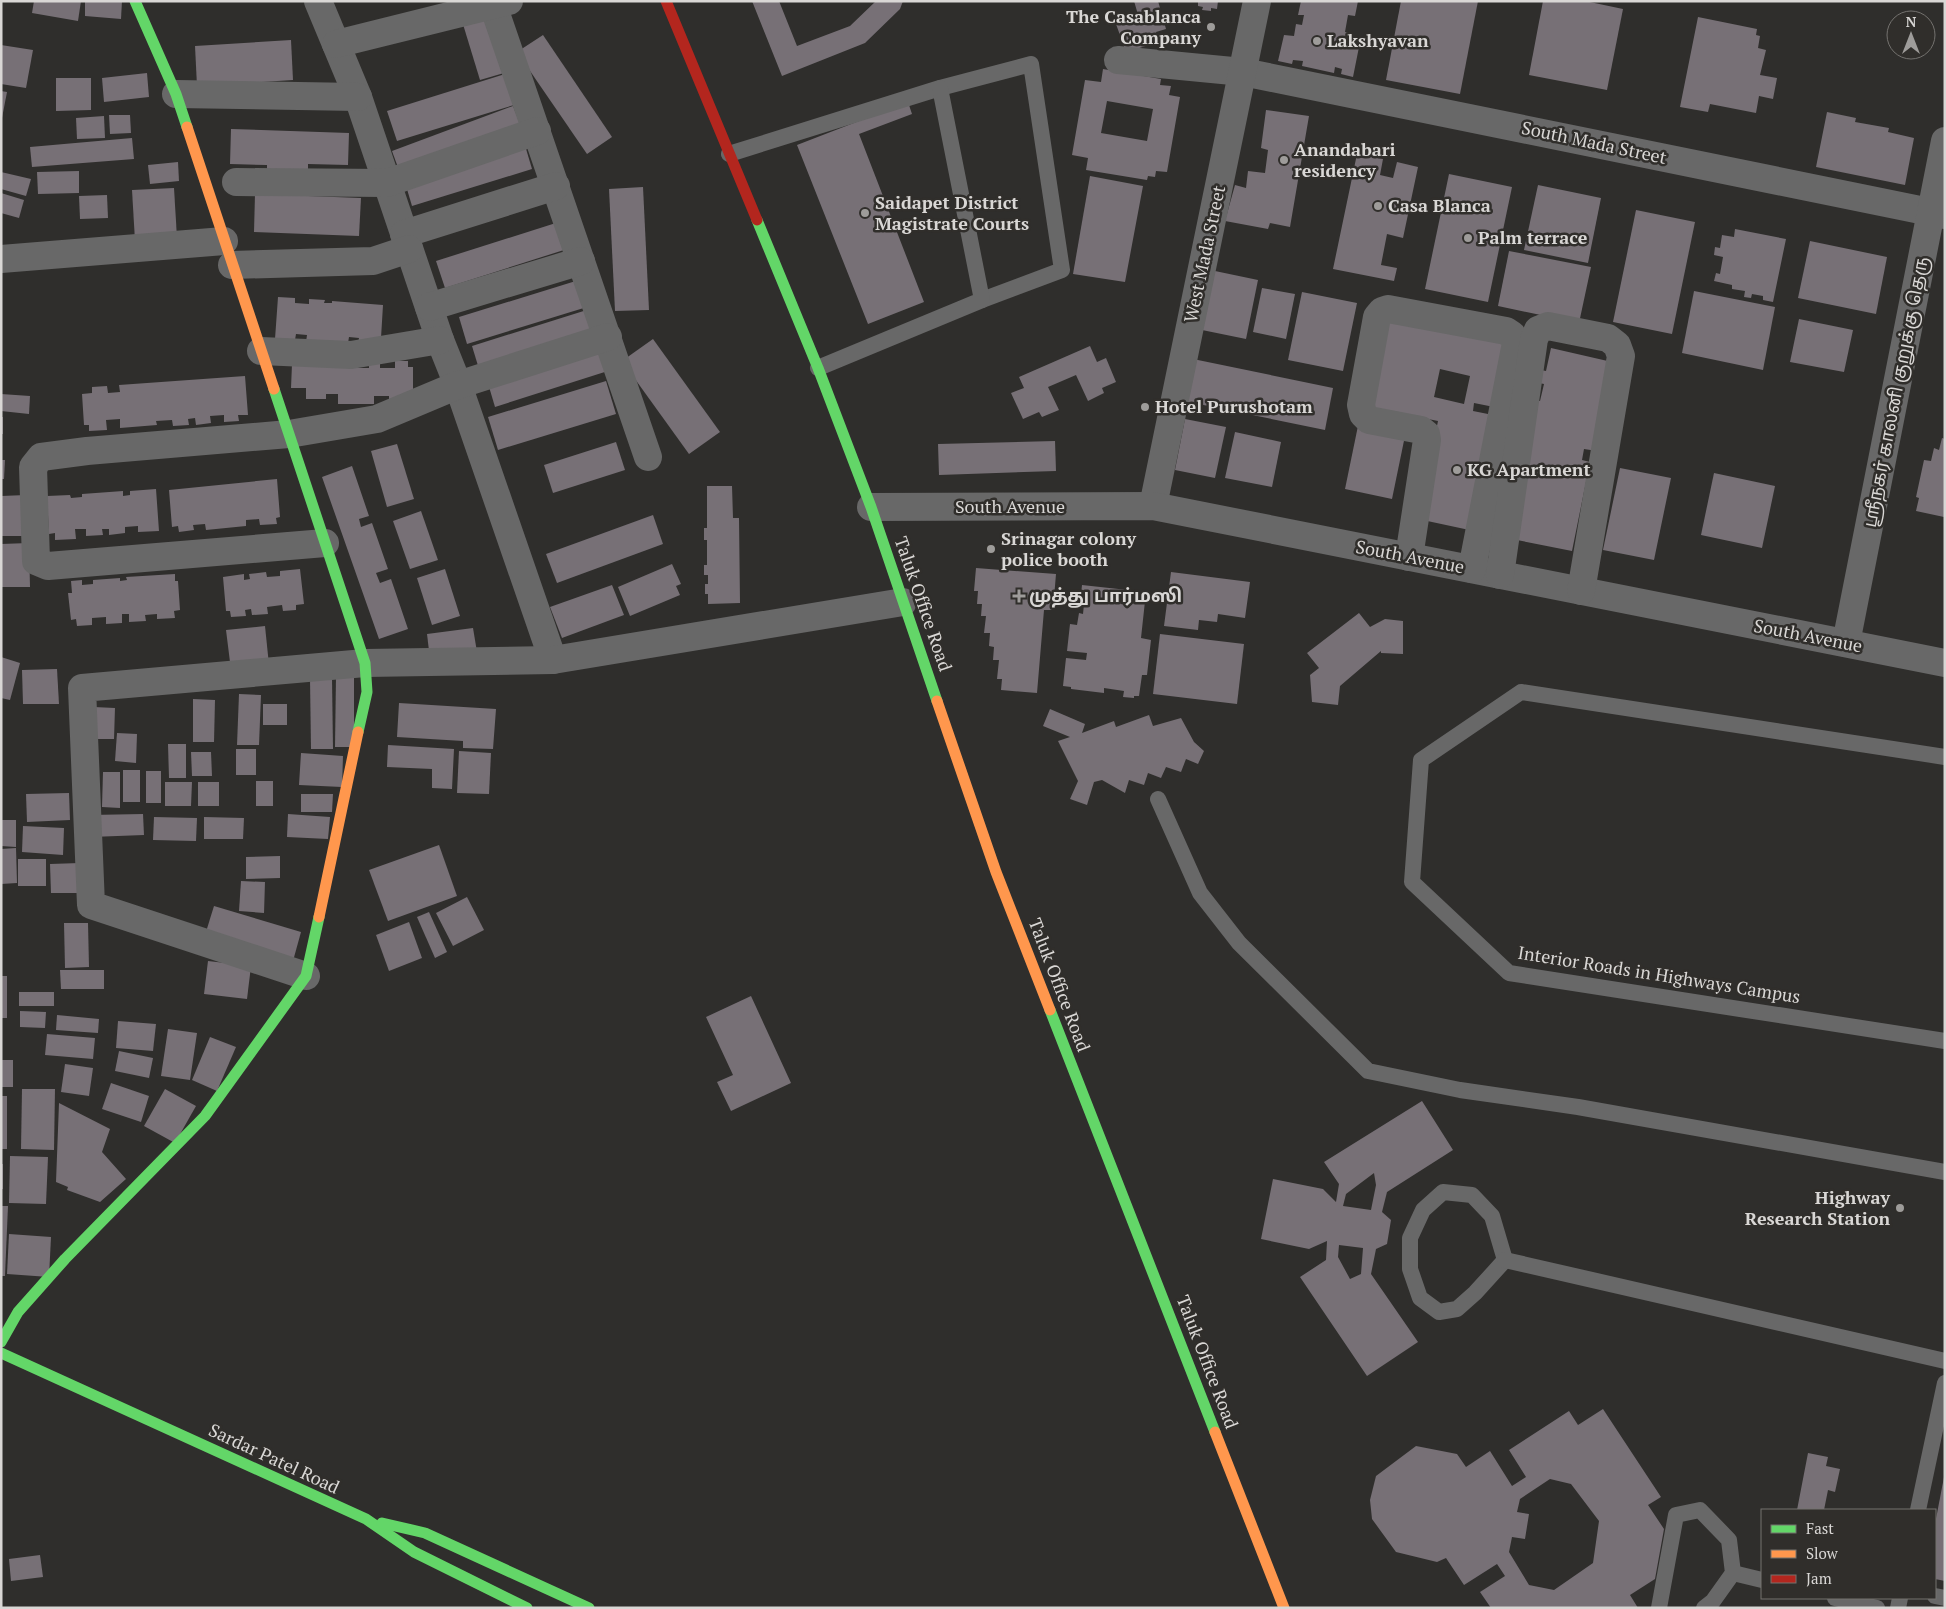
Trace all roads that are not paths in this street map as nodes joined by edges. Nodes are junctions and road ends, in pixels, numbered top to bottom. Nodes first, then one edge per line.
1 (135, 1) edge
2 (318, 1) edge
3 (666, 1) edge
4 (1257, 1) edge
5 (501, 3) edge
6 (336, 44) junction
7 (1118, 60) dead end
8 (1242, 72) junction
9 (940, 88) junction
10 (176, 94) junction
11 (358, 98) junction
12 (537, 131) junction
13 (1945, 141) edge
14 (729, 154) junction
15 (236, 182) dead end
16 (386, 183) junction
17 (556, 186) junction
18 (1938, 214) edge
19 (406, 241) junction
20 (228, 253) junction
21 (1, 259) edge
22 (581, 261) junction
23 (982, 300) junction
24 (429, 307) junction
25 (608, 337) junction
26 (440, 340) junction
27 (261, 351) junction
28 (818, 368) junction
29 (458, 385) junction
30 (289, 434) junction
31 (648, 457) dead end
32 (1153, 506) junction
33 (871, 507) junction
34 (325, 543) junction
35 (1409, 557) junction
36 (1472, 569) junction
37 (1500, 575) junction
38 (1581, 591) junction
39 (904, 602) junction
40 (1846, 643) junction
41 (553, 660) junction
42 (365, 662) junction
43 (1945, 662) edge
44 (1945, 757) edge
45 (1158, 799) dead end
46 (306, 976) junction
47 (1945, 1041) edge
48 (1945, 1172) edge
49 (1505, 1260) junction
50 (1, 1342) edge
51 (1, 1353) edge
52 (1945, 1361) edge
53 (1945, 1383) edge
54 (1918, 1509) edge
55 (366, 1520) junction
56 (1250, 1521) junction
57 (1733, 1573) junction
58 (1761, 1580) edge
59 (1268, 1598) dead end
60 (1839, 1599) edge
61 (526, 1608) edge
62 (588, 1608) edge
63 (1284, 1608) edge
64 (1659, 1608) edge
65 (1704, 1608) edge
66 (1877, 1608) edge

1 - 10 main road
2 - 6 street
3 - 14 main road, Taluk Office Road
4 - 8 street, West Mada Street
5 - 6 street
5 - 12 street
6 - 11 street
7 - 8 street, South Mada Street
8 - 18 street, South Mada Street
8 - 32 street, West Mada Street
9 - 14 lane
9 - 23 lane
9 - 23 lane
10 - 11 street
10 - 20 main road
11 - 16 street
12 - 16 street
12 - 17 street
13 - 18 street, ஸ்ரீநகர் காலனி குறுக்கு தெரு
14 - 28 main road, Taluk Office Road
15 - 16 street
16 - 19 street
17 - 19 street
17 - 22 street
18 - 40 street, ஸ்ரீநகர் காலனி குறுக்கு தெரு
19 - 20 street
19 - 24 street
20 - 21 street
20 - 27 main road
22 - 24 street
22 - 25 street
23 - 28 lane
24 - 26 street
25 - 29 street
25 - 31 street
26 - 27 street
26 - 29 street
27 - 30 main road
28 - 33 main road, Taluk Office Road
29 - 30 street
29 - 41 street
30 - 34 main road
30 - 34 street
32 - 33 street, South Avenue
32 - 35 street, South Avenue
33 - 39 main road, Taluk Office Road
34 - 42 main road
35 - 36 street, South Avenue
35 - 36 street
36 - 37 street, South Avenue
37 - 38 street, South Avenue
37 - 38 street
38 - 40 street, South Avenue
39 - 41 street
39 - 56 main road, Taluk Office Road
40 - 43 street, South Avenue
41 - 42 street
42 - 46 main road
42 - 46 street
44 - 47 lane, Interior Roads in Highways Campus
45 - 48 lane
46 - 50 main road
49 - 49 lane
49 - 52 lane
51 - 55 main road, Sardar Patel Road
53 - 54 lane
55 - 61 main road, Sardar Patel Road
55 - 62 main road
56 - 59 main road
56 - 63 main road, Taluk Office Road
57 - 58 lane
57 - 64 lane
57 - 65 lane
60 - 66 lane

